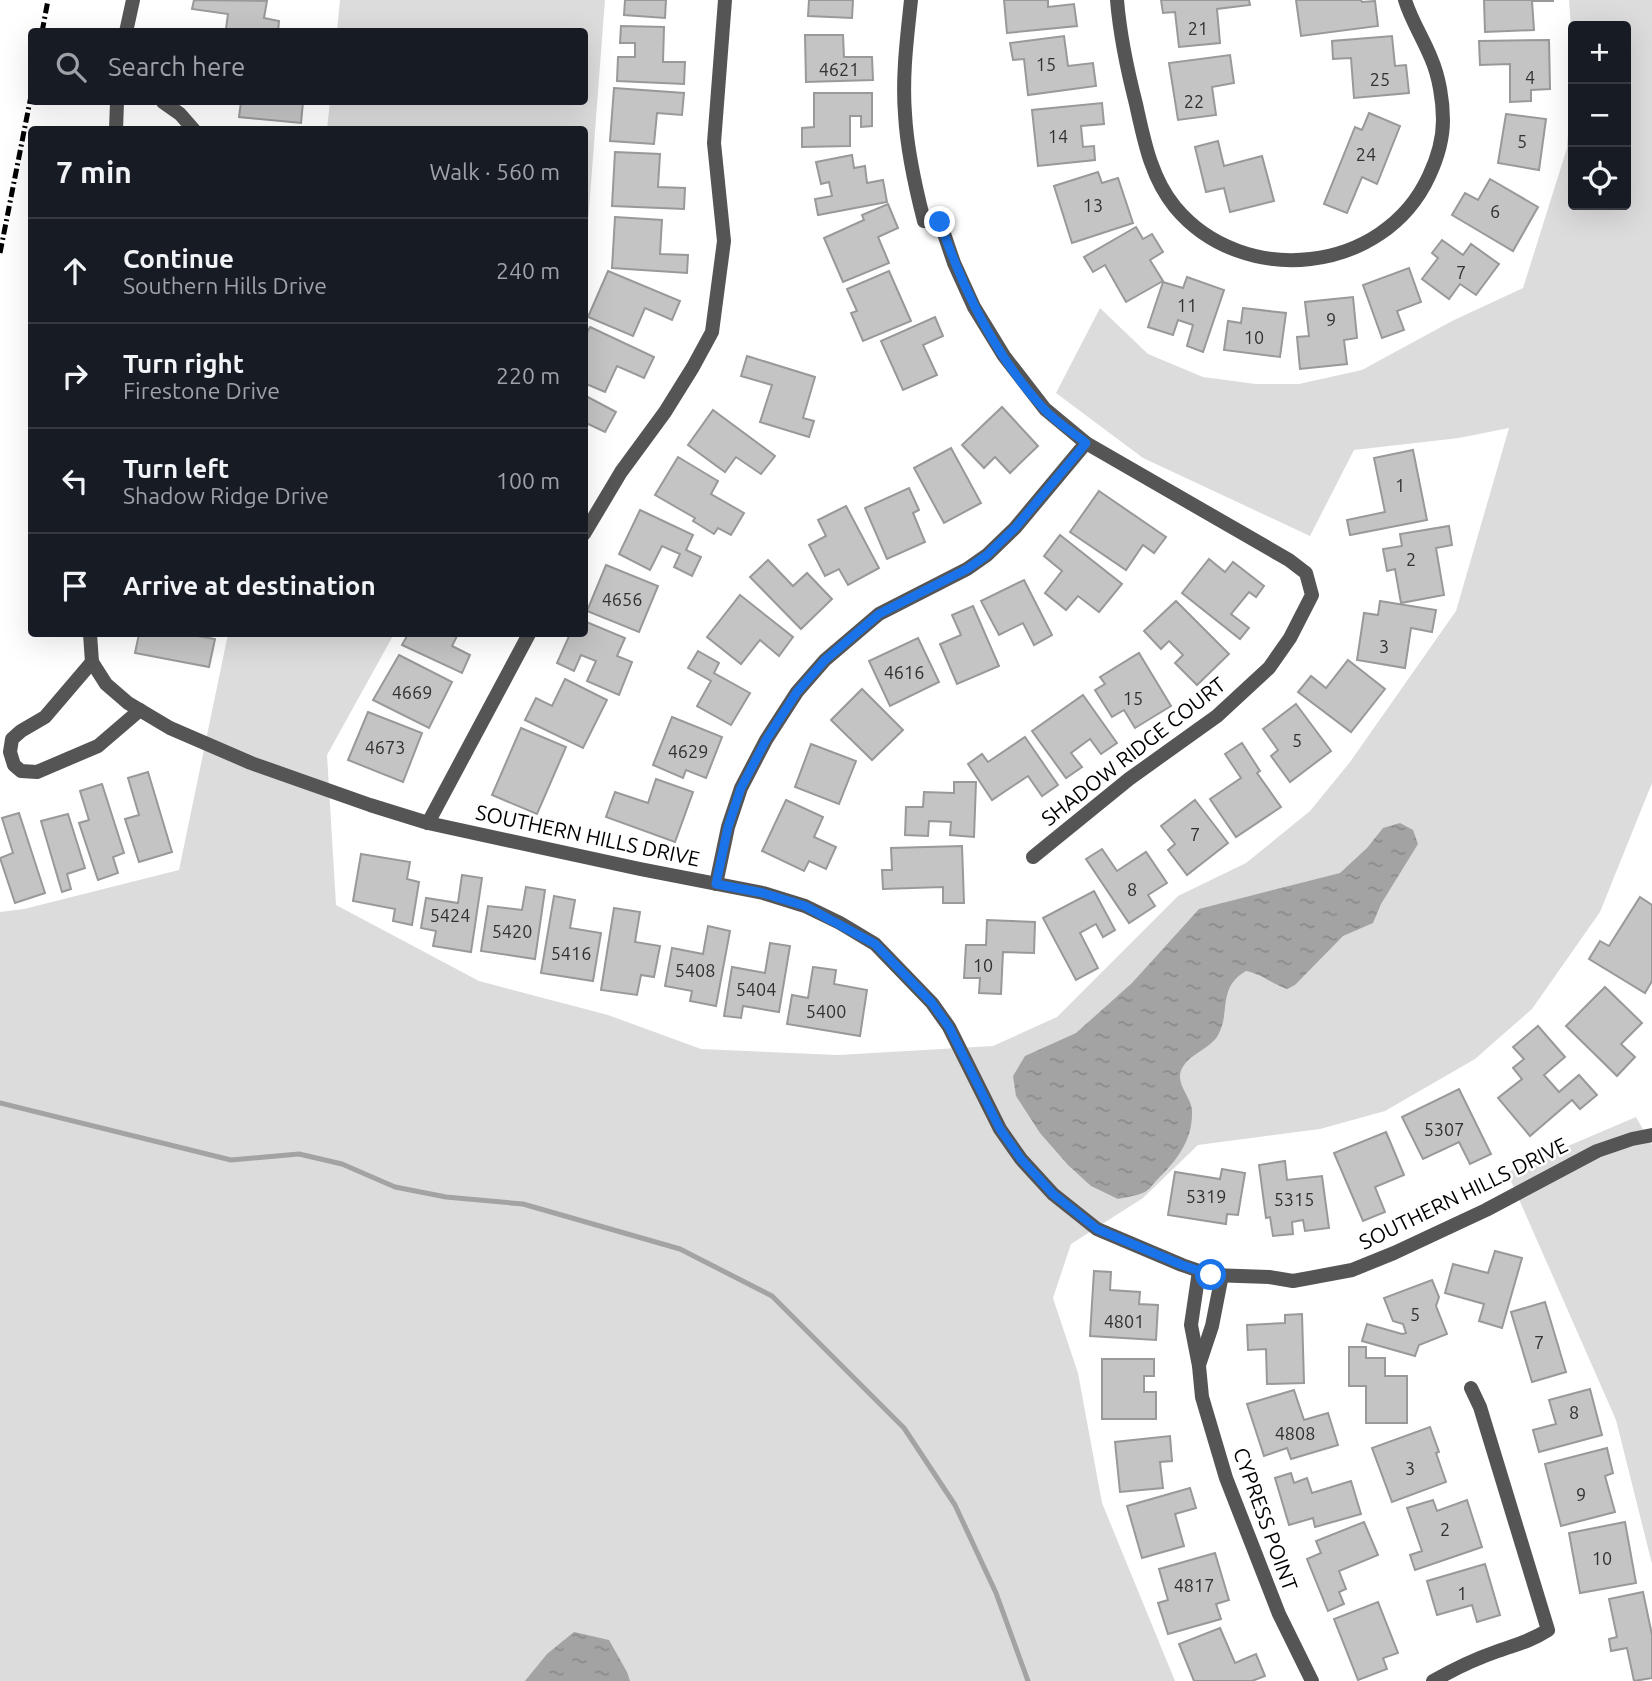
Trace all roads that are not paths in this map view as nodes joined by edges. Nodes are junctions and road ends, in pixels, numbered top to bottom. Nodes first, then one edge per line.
1 (133, 0) edge
2 (725, 0) edge
3 (911, 0) edge
4 (1117, 0) edge
5 (1405, 0) edge
6 (128, 28) edge
7 (117, 105) edge
8 (167, 105) edge
9 (116, 126) edge
10 (190, 126) edge
11 (1086, 443) junction
12 (588, 527) edge
13 (90, 637) edge
14 (527, 637) edge
15 (92, 662) junction
16 (140, 710) junction
17 (428, 823) junction
18 (1033, 856) dead end
19 (716, 884) junction
20 (1652, 1135) edge
21 (1199, 1271) junction
22 (1222, 1275) junction
23 (1199, 1366) junction
24 (1471, 1388) dead end
25 (1312, 1681) edge
26 (1433, 1681) edge

1 - 6 street
2 - 12 street
3 - 11 street, SHADOW RIDGE COURT
4 - 5 street
7 - 9 street
8 - 10 street
11 - 18 street, SHADOW RIDGE COURT
11 - 19 street
13 - 15 street
14 - 17 street
15 - 16 street, SOUTHERN HILLS DRIVE
15 - 16 street
16 - 17 street, SOUTHERN HILLS DRIVE
17 - 19 street, SOUTHERN HILLS DRIVE
19 - 21 street, SOUTHERN HILLS DRIVE
20 - 22 street, SOUTHERN HILLS DRIVE
21 - 22 street, SOUTHERN HILLS DRIVE
21 - 23 street, CYPRESS POINT
22 - 23 street, CYPRESS POINT
23 - 25 street, CYPRESS POINT
24 - 26 street

